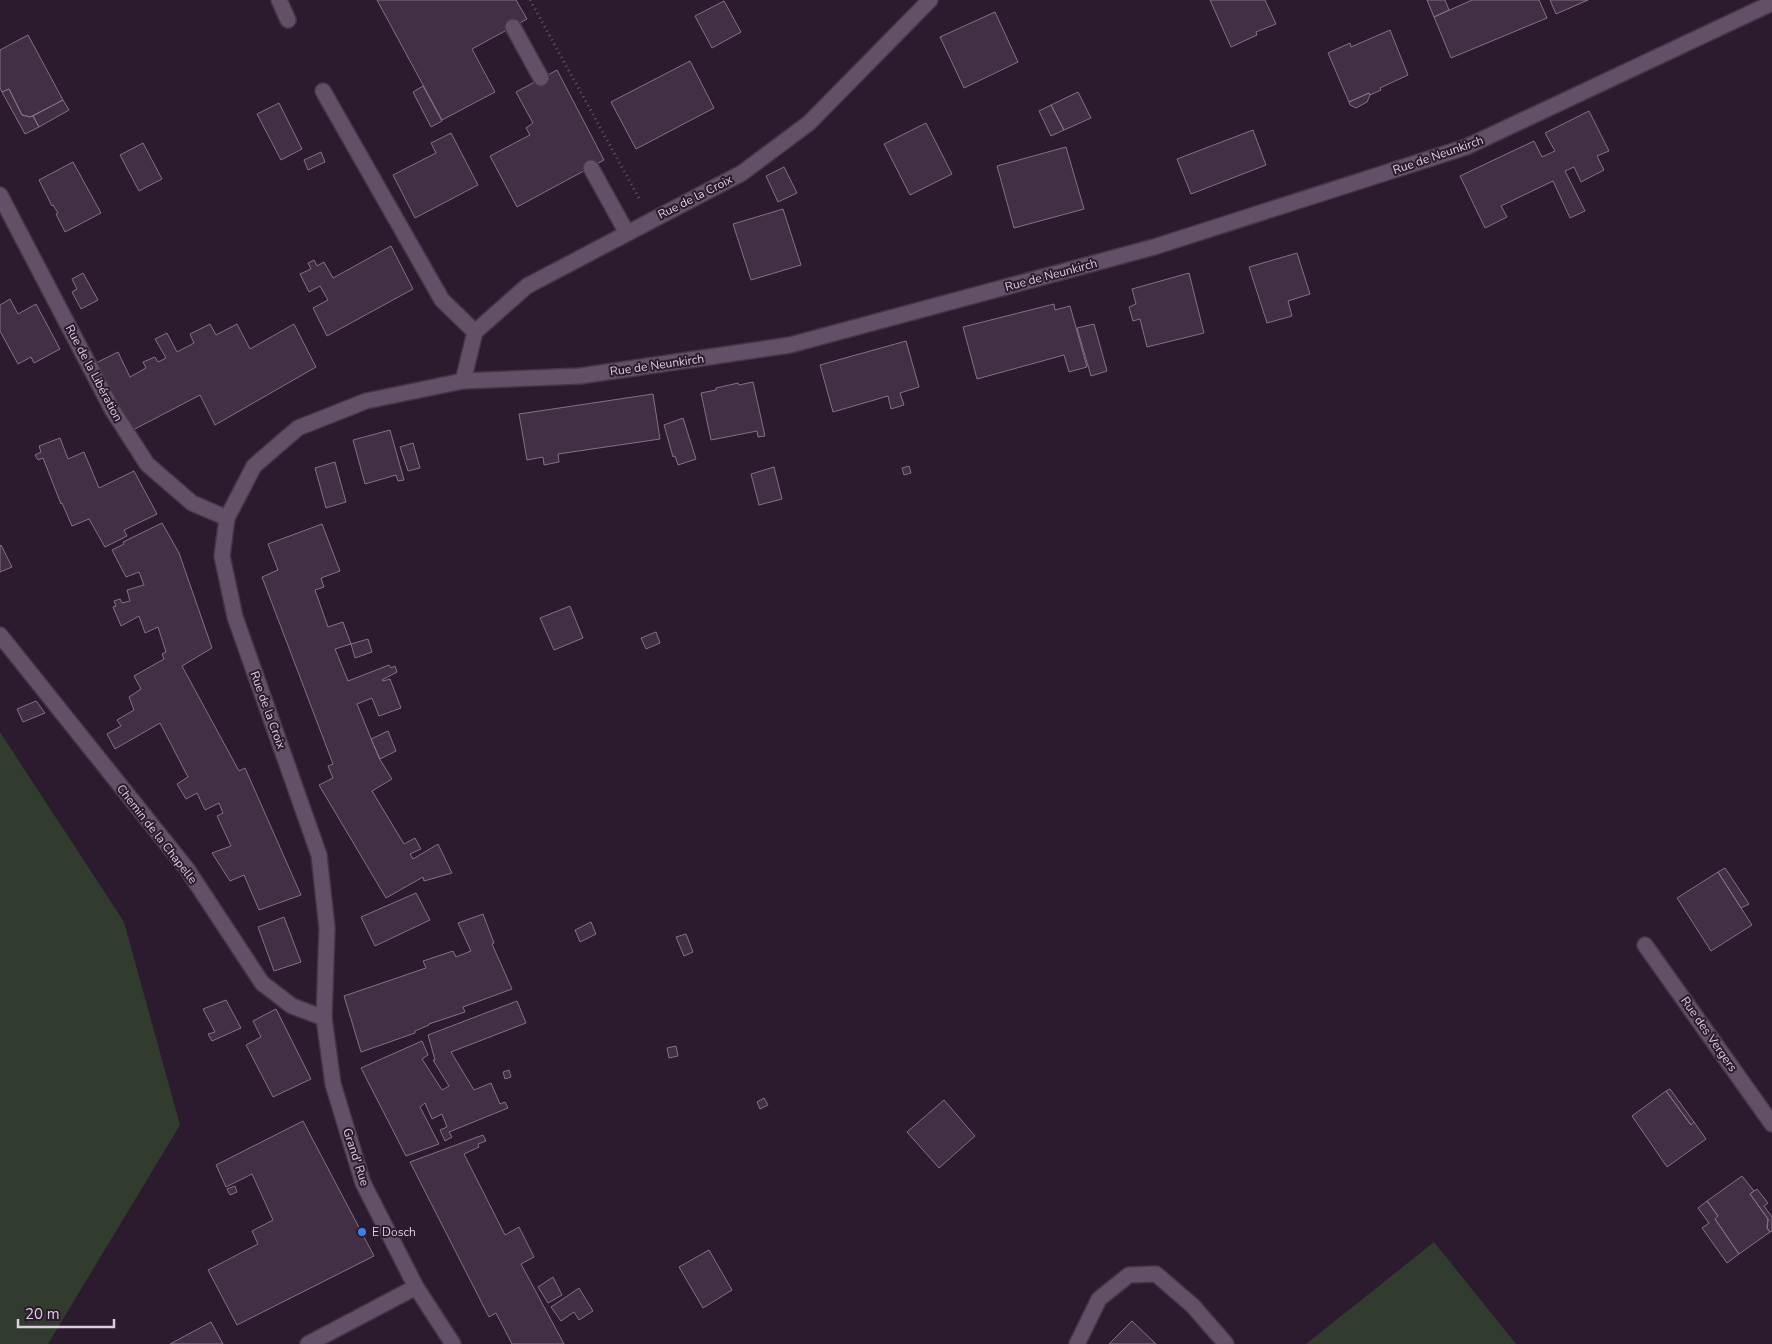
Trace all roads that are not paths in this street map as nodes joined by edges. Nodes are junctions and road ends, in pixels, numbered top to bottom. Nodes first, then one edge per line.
1 (279, 0) edge
2 (930, 0) edge
3 (1772, 3) edge
4 (288, 20) dead end
5 (513, 27) dead end
6 (541, 78) dead end
7 (323, 91) dead end
8 (591, 168) dead end
9 (0, 194) edge
10 (628, 233) junction
11 (475, 332) junction
12 (463, 381) junction
13 (298, 428) joint
14 (227, 518) junction
15 (0, 635) edge
16 (1645, 945) dead end
17 (324, 1018) junction
18 (1772, 1124) edge
19 (416, 1287) junction
20 (308, 1344) edge
21 (453, 1344) edge
22 (1077, 1344) edge
23 (1226, 1344) edge

1 - 4 street
2 - 10 street, Rue de la Croix
3 - 12 street, Rue de Neunkirch
5 - 6 street
7 - 11 street
8 - 10 street
9 - 14 street, Rue de la Libération
10 - 11 street, Rue de la Croix
11 - 12 street
12 - 13 street, Rue de Neunkirch
13 - 14 street, Rue de la Croix
14 - 17 street, Rue de la Croix
15 - 17 street, Chemin de la Chapelle
16 - 18 street, Rue des Vergers
17 - 19 street, Grand' Rue
19 - 20 street
19 - 21 street, Grand' Rue
22 - 23 street

